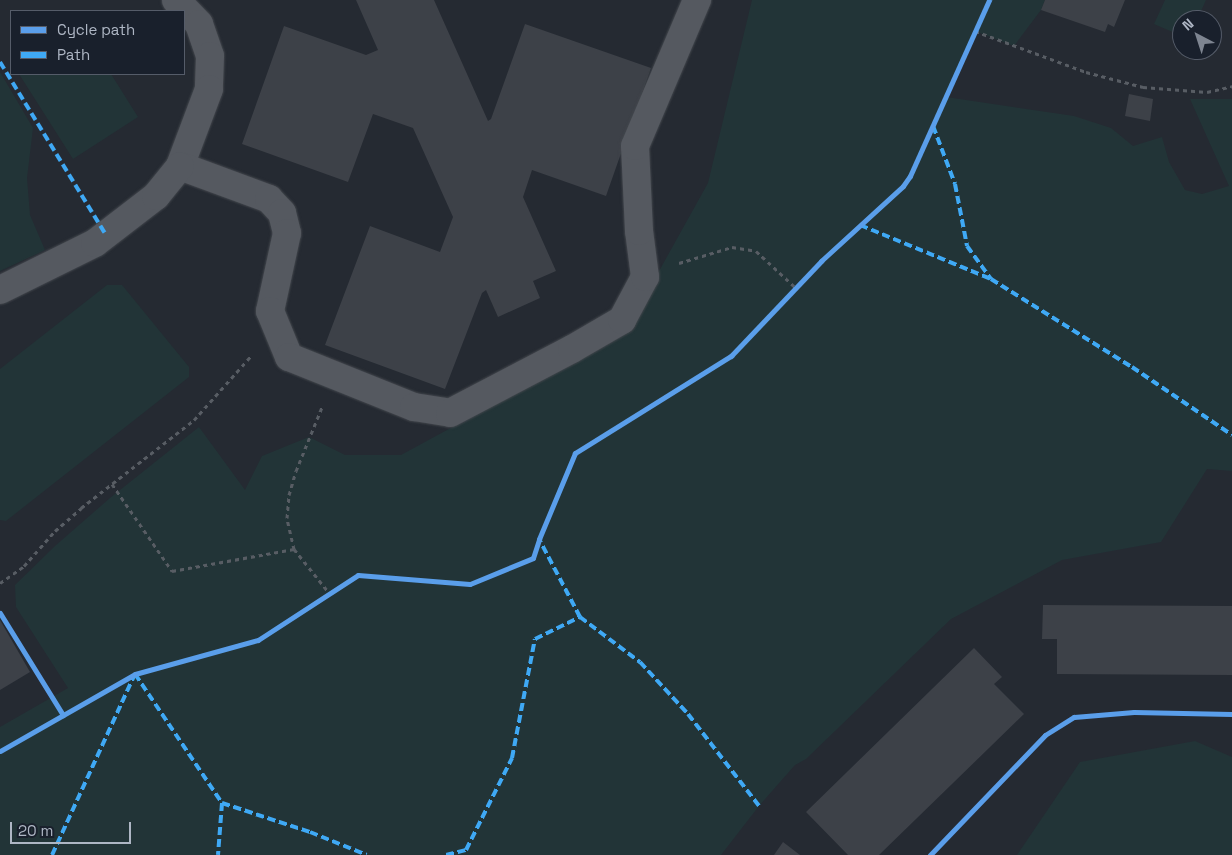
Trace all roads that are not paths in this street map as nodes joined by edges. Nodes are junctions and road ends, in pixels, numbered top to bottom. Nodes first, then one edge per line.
1 (176, 0) edge
2 (697, 0) edge
3 (180, 166) junction
4 (0, 290) edge

1 - 3 lane
2 - 3 lane
3 - 4 lane

